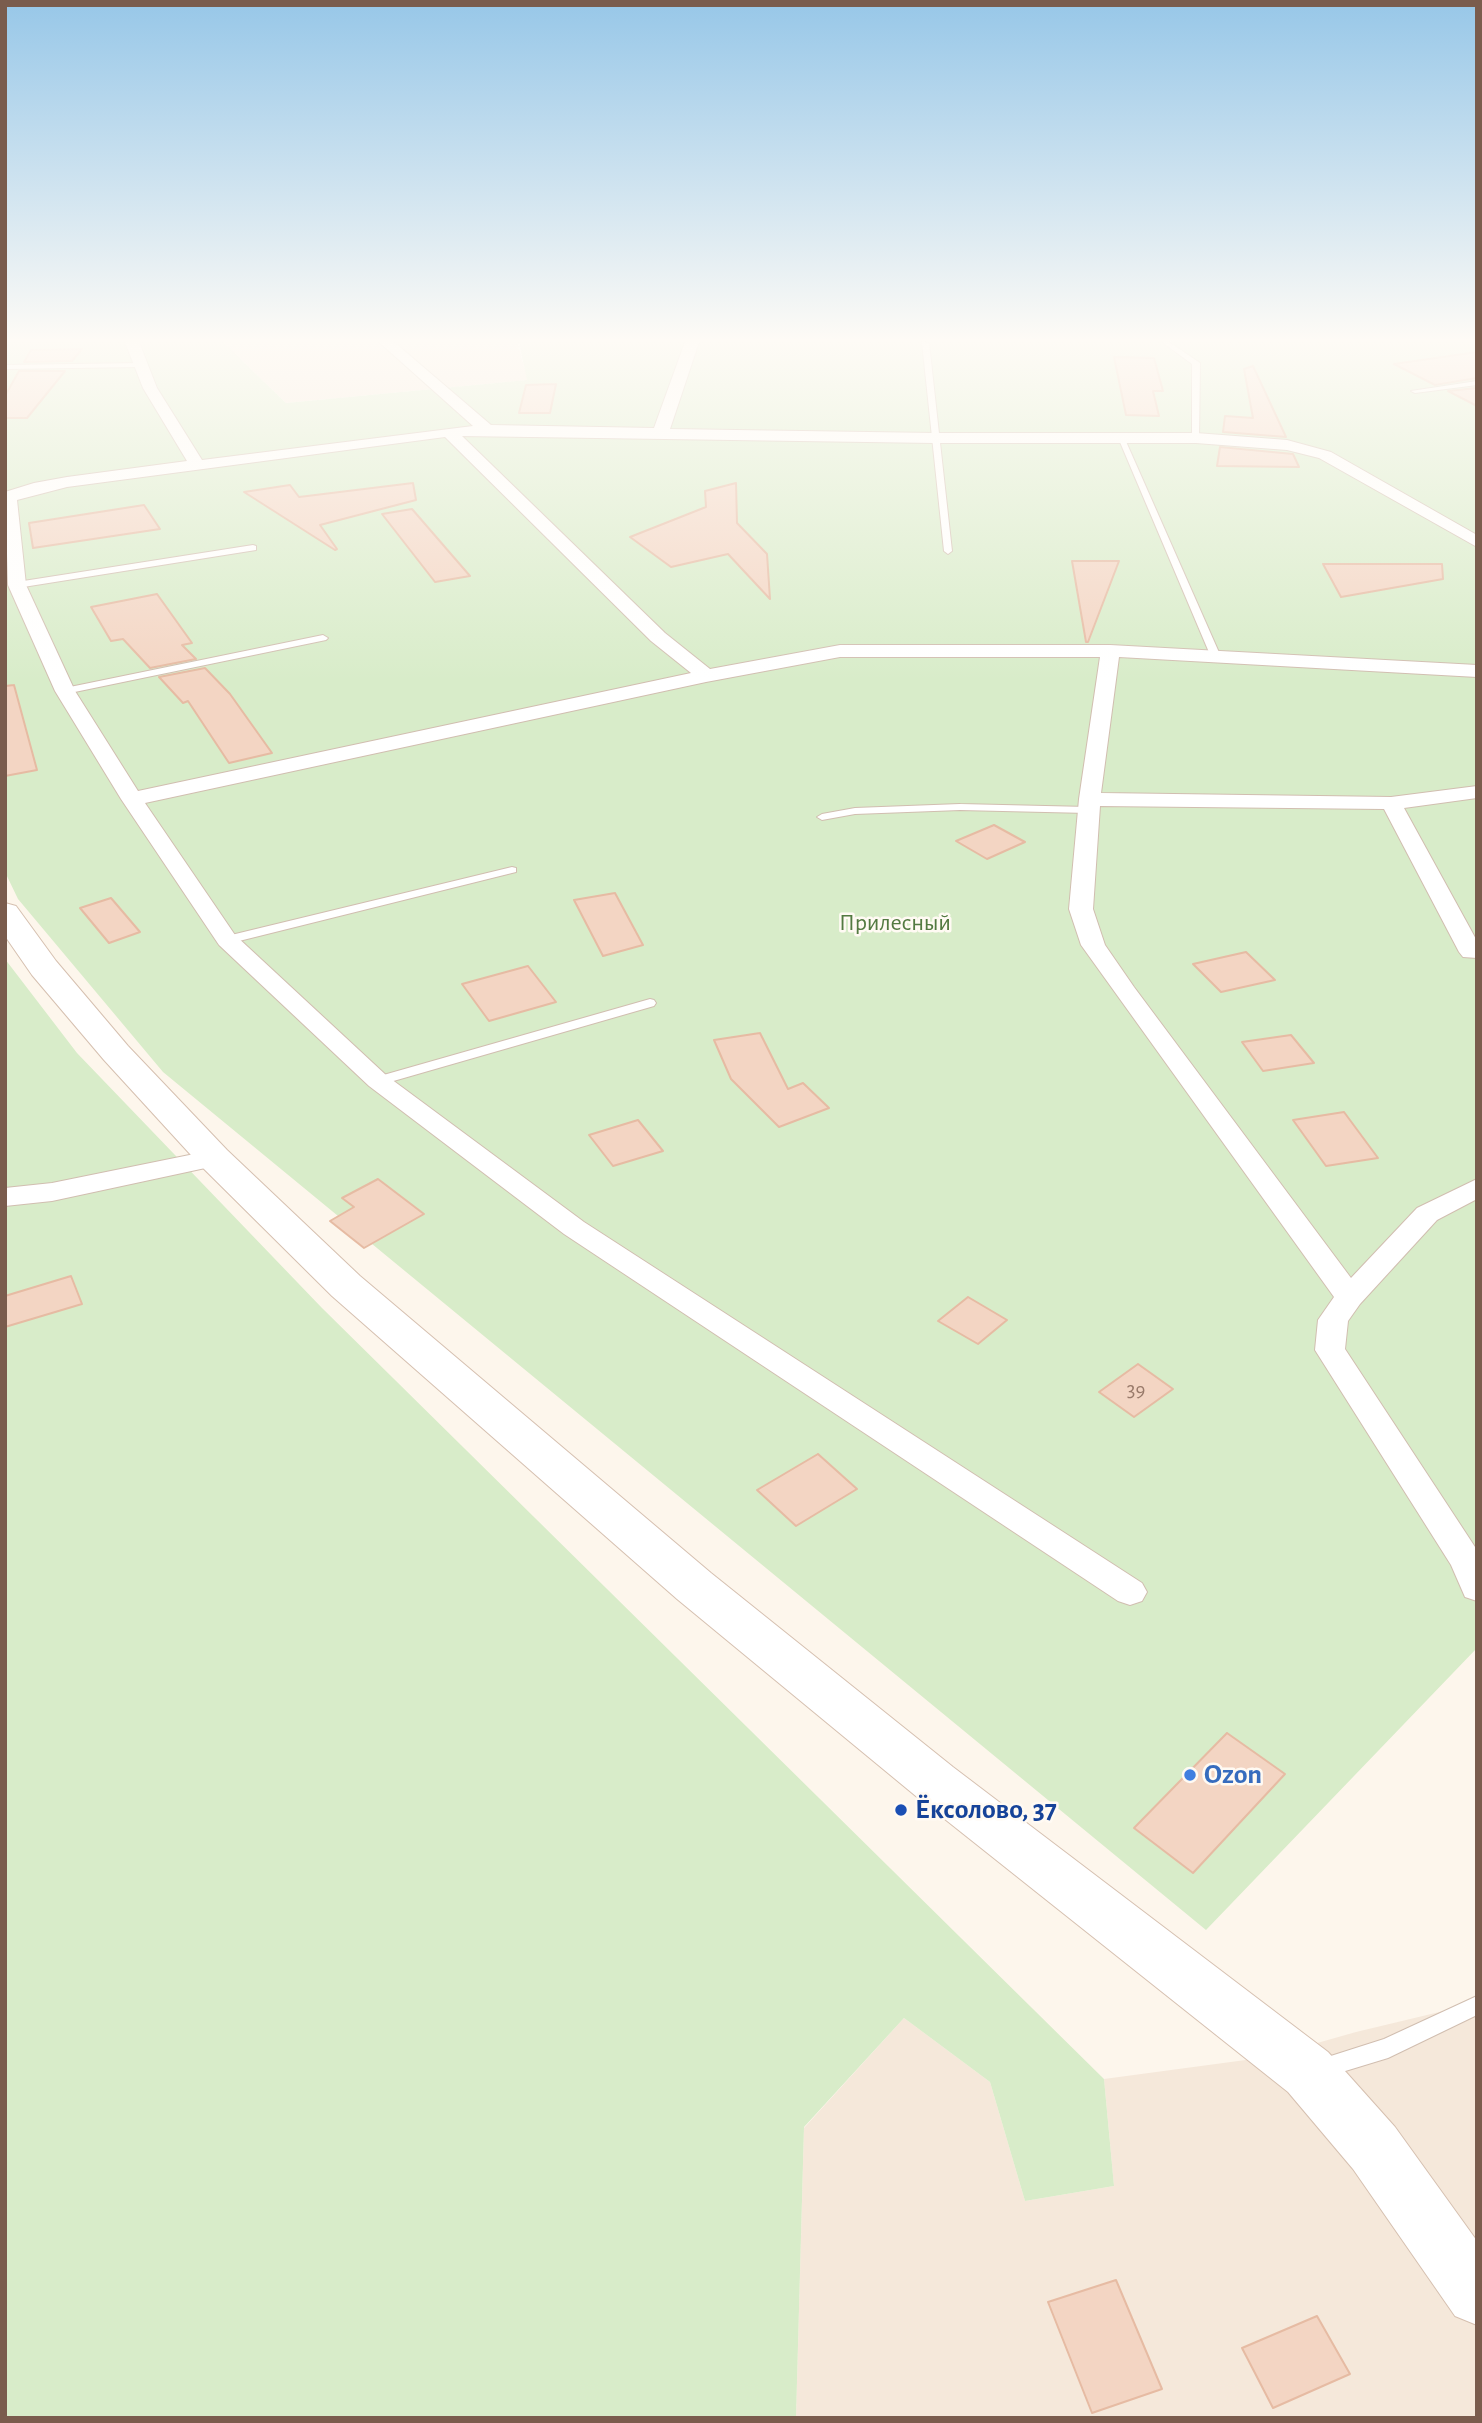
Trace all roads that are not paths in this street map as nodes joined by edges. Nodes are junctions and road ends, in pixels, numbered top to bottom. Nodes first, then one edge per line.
1 (192, 455) edge
2 (267, 455) edge
3 (473, 455) edge
4 (936, 455) edge
5 (1127, 455) edge
6 (1325, 455) edge
7 (197, 464) junction
8 (7, 498) edge
9 (1477, 542) edge
10 (253, 548) dead end
11 (948, 551) dead end
12 (18, 585) junction
13 (323, 638) dead end
14 (1110, 651) junction
15 (1216, 657) junction
16 (1477, 671) edge
17 (706, 676) junction
18 (65, 691) junction
19 (1477, 792) edge
20 (132, 799) junction
21 (1391, 803) junction
22 (1089, 804) junction
23 (822, 817) dead end
24 (512, 870) dead end
25 (5, 913) edge
26 (227, 940) junction
27 (1471, 952) dead end
28 (650, 1003) dead end
29 (378, 1081) junction
30 (214, 1158) junction
31 (1477, 1188) edge
32 (5, 1197) edge
33 (1350, 1297) junction
34 (1477, 1588) edge
35 (1130, 1592) dead end
36 (1477, 2005) edge
37 (1308, 2072) junction
38 (1477, 2294) edge

1 - 7 street
2 - 7 street
3 - 17 street
4 - 11 lane
5 - 15 lane
6 - 9 street
7 - 8 street
8 - 12 street
10 - 12 lane
12 - 18 street
13 - 18 lane
14 - 15 street
14 - 17 street
14 - 22 street
15 - 16 street
17 - 20 street
18 - 20 street
19 - 21 street
20 - 26 street
21 - 22 street
21 - 27 street
22 - 23 lane
22 - 33 street
24 - 26 lane
25 - 30 street
26 - 29 street
28 - 29 lane
29 - 35 street
30 - 32 street
30 - 37 street
31 - 33 street
33 - 34 street
36 - 37 lane
37 - 38 street

